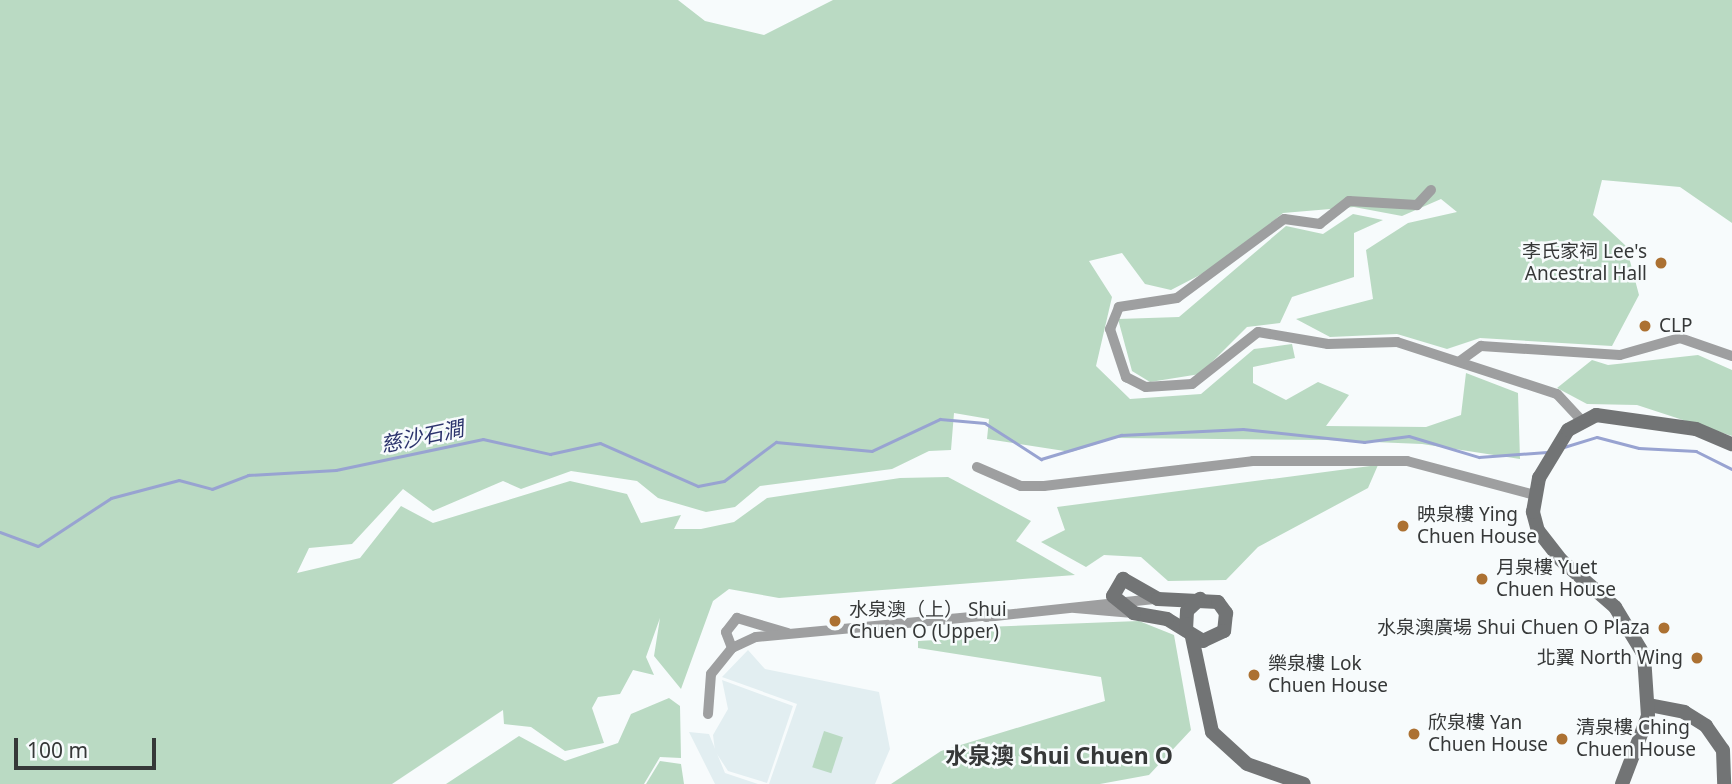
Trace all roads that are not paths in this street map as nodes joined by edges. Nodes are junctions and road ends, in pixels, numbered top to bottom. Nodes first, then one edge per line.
1 (1431, 190) dead end
2 (1732, 356) edge
3 (1461, 361) junction
4 (1581, 420) junction
5 (1732, 444) edge
6 (977, 467) dead end
7 (1535, 495) junction
8 (1116, 599) junction
9 (1158, 599) junction
10 (1200, 599) junction
11 (1075, 608) junction
12 (1134, 612) junction
13 (788, 633) junction
14 (1189, 633) junction
15 (1214, 640) junction
16 (732, 649) junction
17 (1201, 686) junction
18 (1649, 705) junction
19 (708, 714) dead end
20 (1304, 784) edge
21 (1622, 784) edge
22 (1724, 784) edge

1 - 3 street
2 - 3 street
3 - 4 street
4 - 5 street
4 - 7 street
6 - 7 street
7 - 18 street
8 - 9 street
8 - 9 street
8 - 11 street
8 - 12 street
9 - 10 street
10 - 14 street
10 - 15 street
11 - 12 street
11 - 13 street
12 - 14 street
13 - 16 street
13 - 16 street
14 - 15 street
14 - 17 street
15 - 17 street
16 - 19 street
17 - 20 street
18 - 21 street
18 - 22 street

